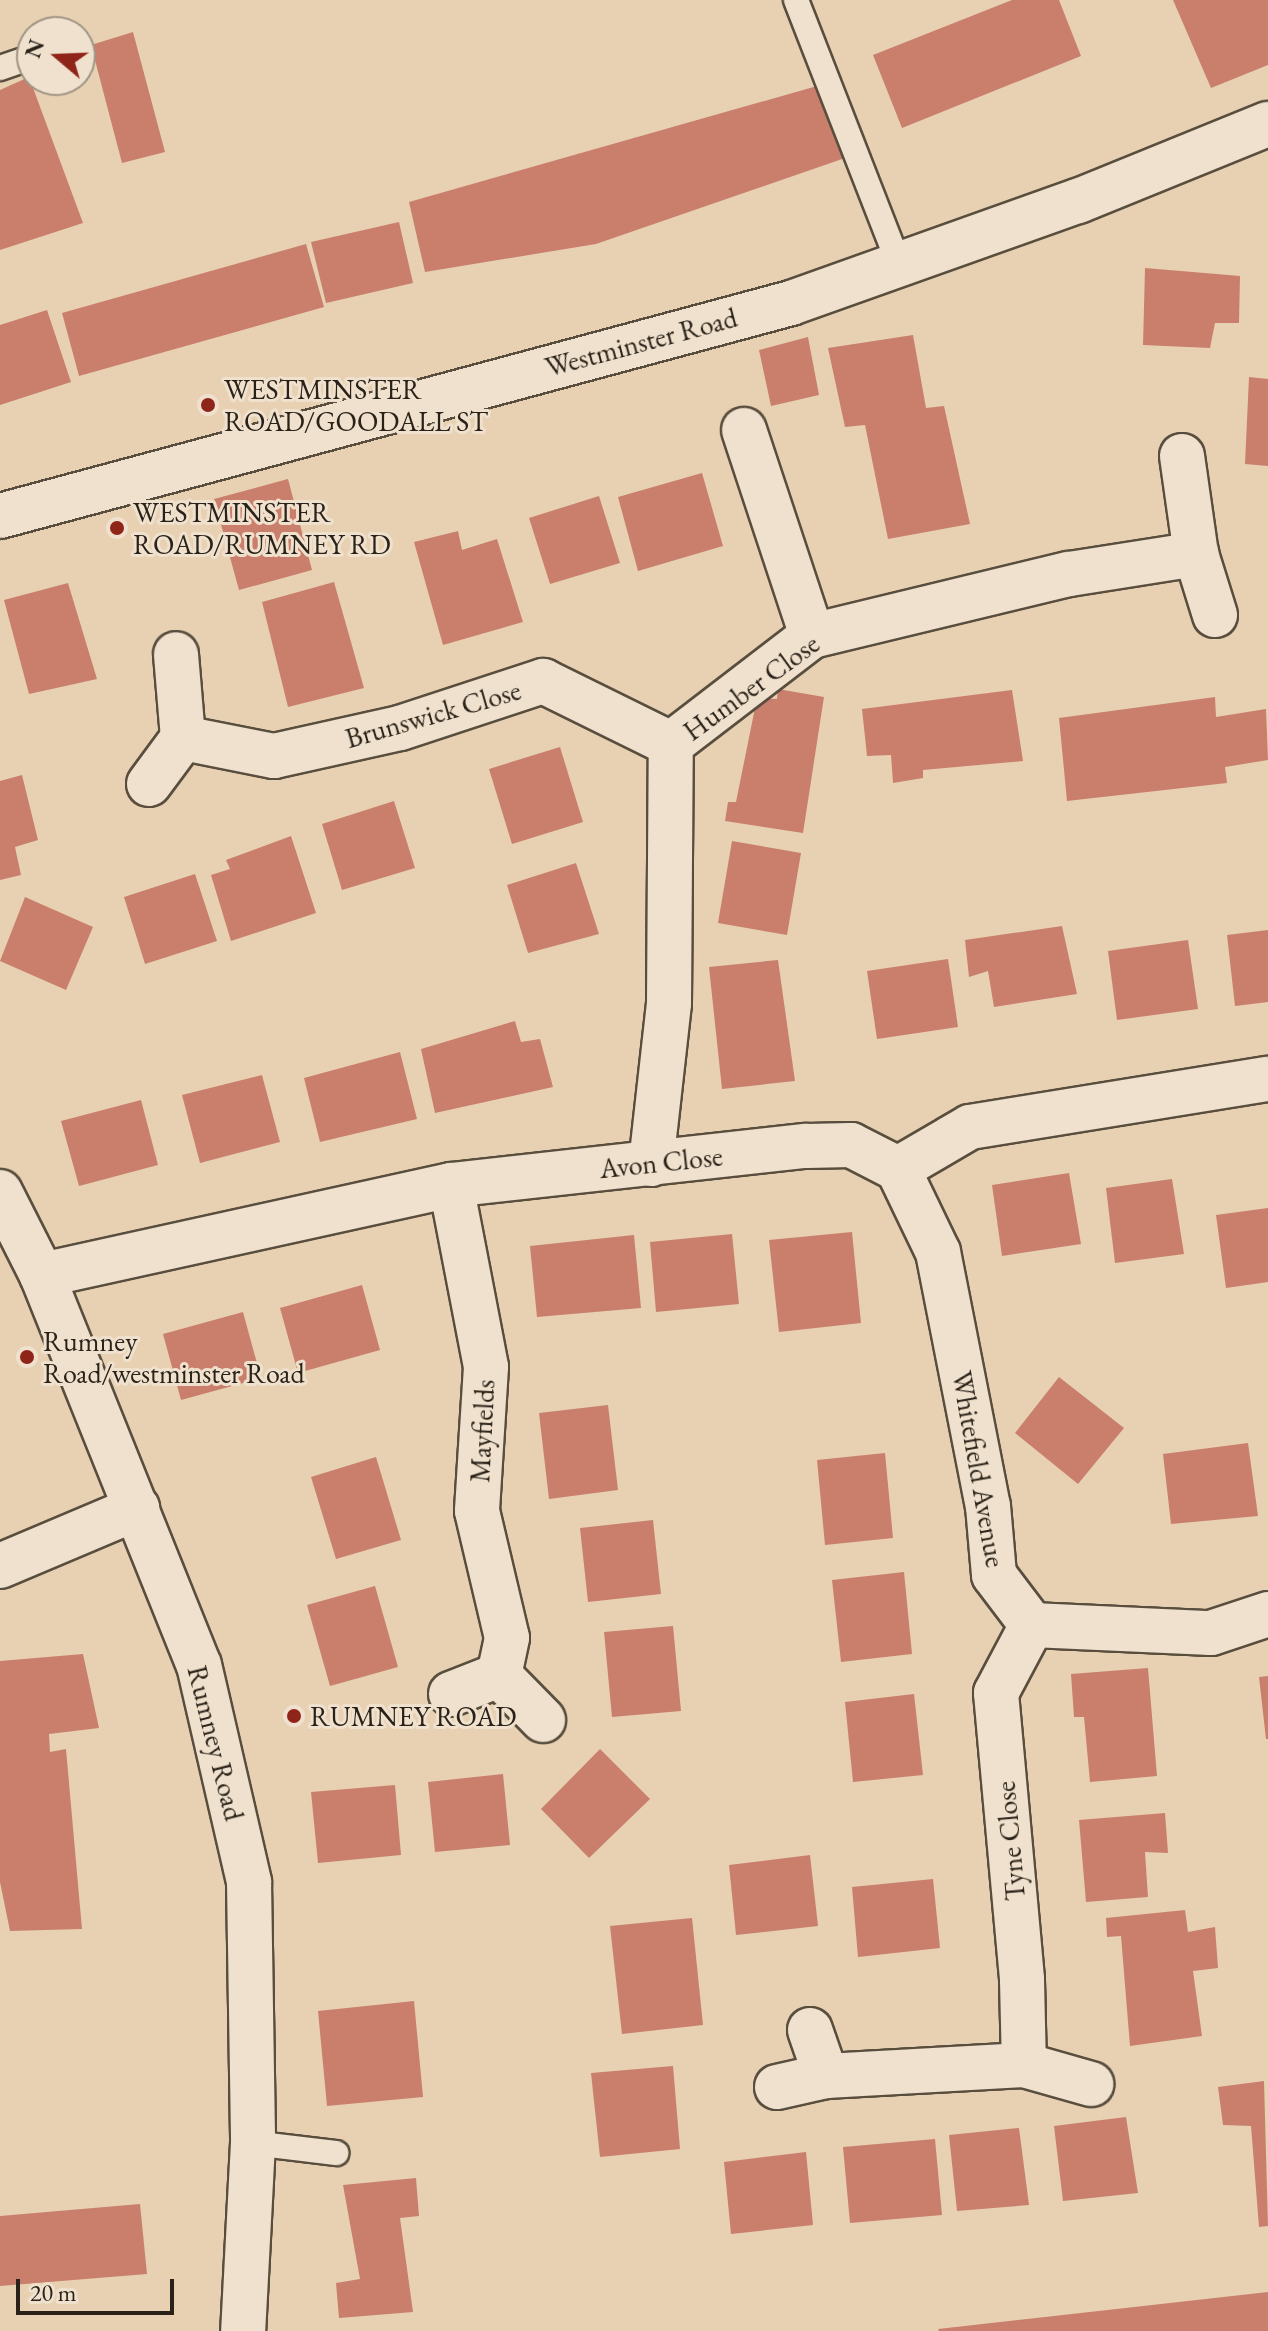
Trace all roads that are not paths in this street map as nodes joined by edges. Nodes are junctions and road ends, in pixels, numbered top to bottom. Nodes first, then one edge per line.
1 (796, 0) edge
2 (1268, 124) edge
3 (900, 267) junction
4 (744, 430) dead end
5 (1182, 456) dead end
6 (0, 516) edge
7 (1196, 554) junction
8 (1215, 615) dead end
9 (812, 636) junction
10 (176, 654) dead end
11 (183, 738) junction
12 (671, 744) junction
13 (149, 784) dead end
14 (1268, 1079) edge
15 (651, 1164) junction
16 (898, 1169) junction
17 (451, 1185) junction
18 (0, 1192) edge
19 (42, 1275) junction
20 (137, 1508) junction
21 (0, 1566) edge
22 (1268, 1614) edge
23 (1032, 1625) junction
24 (499, 1675) junction
25 (451, 1694) dead end
26 (543, 1720) dead end
27 (810, 2030) dead end
28 (1024, 2065) junction
29 (826, 2076) junction
30 (1091, 2084) dead end
31 (777, 2087) dead end
32 (253, 2143) junction
33 (336, 2153) dead end
34 (243, 2331) edge

1 - 3 lane
2 - 3 street, Westminster Road
3 - 6 street, Westminster Road
4 - 9 street
5 - 7 street
7 - 8 street
7 - 9 street, Humber Close
9 - 12 street, Humber Close
10 - 11 street
11 - 12 street, Brunswick Close
11 - 13 street
12 - 15 street, Humber Close
14 - 16 street
15 - 16 street, Avon Close
15 - 17 street, Avon Close
16 - 23 street, Whitefield Avenue
17 - 19 street, Avon Close
17 - 24 street, Mayfields
18 - 19 street, Rumney Road
19 - 20 street, Rumney Road
20 - 21 street
20 - 32 street, Rumney Road
22 - 23 street
23 - 28 street, Tyne Close
24 - 25 street
24 - 26 street
27 - 29 street
28 - 29 street
28 - 30 street
29 - 31 street
32 - 33 lane
32 - 34 street, Rumney Road

